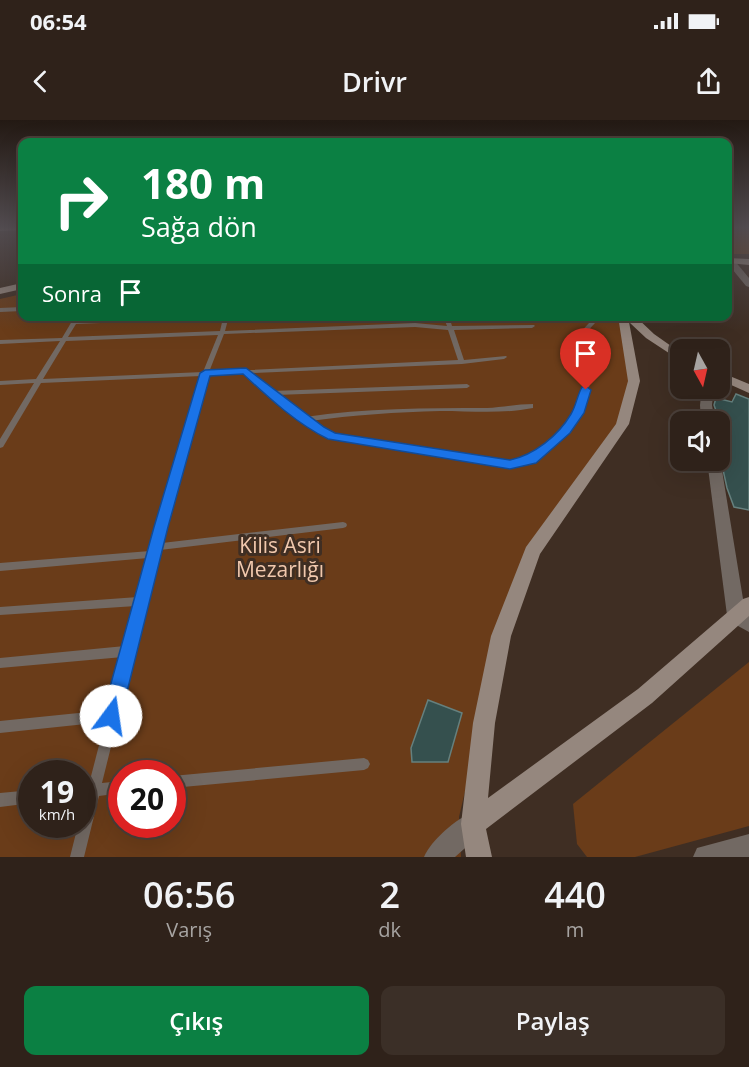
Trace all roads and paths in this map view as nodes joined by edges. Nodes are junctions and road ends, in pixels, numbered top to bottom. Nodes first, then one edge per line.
1 (732, 265) edge
2 (749, 284) edge
3 (18, 287) edge
4 (0, 291) edge
5 (18, 309) edge
6 (0, 310) edge
7 (75, 321) edge
8 (223, 321) edge
9 (448, 321) edge
10 (591, 321) edge
11 (624, 321) edge
12 (634, 321) edge
13 (532, 326) dead end
14 (450, 328) junction
15 (222, 331) junction
16 (64, 339) junction
17 (0, 342) edge
18 (670, 350) edge
19 (504, 357) dead end
20 (462, 362) junction
21 (246, 371) junction
22 (205, 373) junction
23 (730, 380) edge
24 (39, 381) junction
25 (0, 383) edge
26 (467, 386) dead end
27 (749, 389) edge
28 (270, 393) junction
29 (531, 406) dead end
30 (306, 419) junction
31 (0, 445) edge
32 (716, 471) edge
33 (343, 525) dead end
34 (155, 550) junction
35 (0, 567) edge
36 (141, 601) junction
37 (0, 611) edge
38 (745, 615) edge
39 (128, 651) junction
40 (0, 663) edge
41 (111, 716) junction
42 (0, 727) edge
43 (96, 764) edge
44 (364, 764) dead end
45 (186, 781) edge
46 (18, 798) edge
47 (0, 800) edge
48 (473, 824) junction
49 (80, 838) edge
50 (749, 846) edge
51 (77, 857) edge
52 (437, 857) edge
53 (479, 857) edge
54 (706, 857) edge

1 - 2 street
3 - 4 street
5 - 6 lane
7 - 16 lane
8 - 15 lane
9 - 14 lane
10 - 30 lane
11 - 48 street
12 - 18 street
13 - 14 lane
14 - 15 lane
14 - 20 lane
15 - 16 lane
15 - 22 lane
16 - 17 lane
16 - 24 lane
19 - 20 lane
20 - 21 lane
21 - 22 lane
21 - 28 lane
22 - 24 lane
22 - 34 lane
23 - 27 street
24 - 25 lane
24 - 31 lane
26 - 28 lane
28 - 30 lane
29 - 30 lane
32 - 38 street
33 - 34 lane
34 - 35 lane
34 - 36 lane
36 - 37 lane
36 - 39 lane
38 - 48 street
39 - 40 lane
39 - 41 lane
41 - 42 lane
41 - 43 lane
44 - 45 lane
46 - 47 lane
48 - 52 street
48 - 53 street
49 - 51 lane
50 - 54 street

